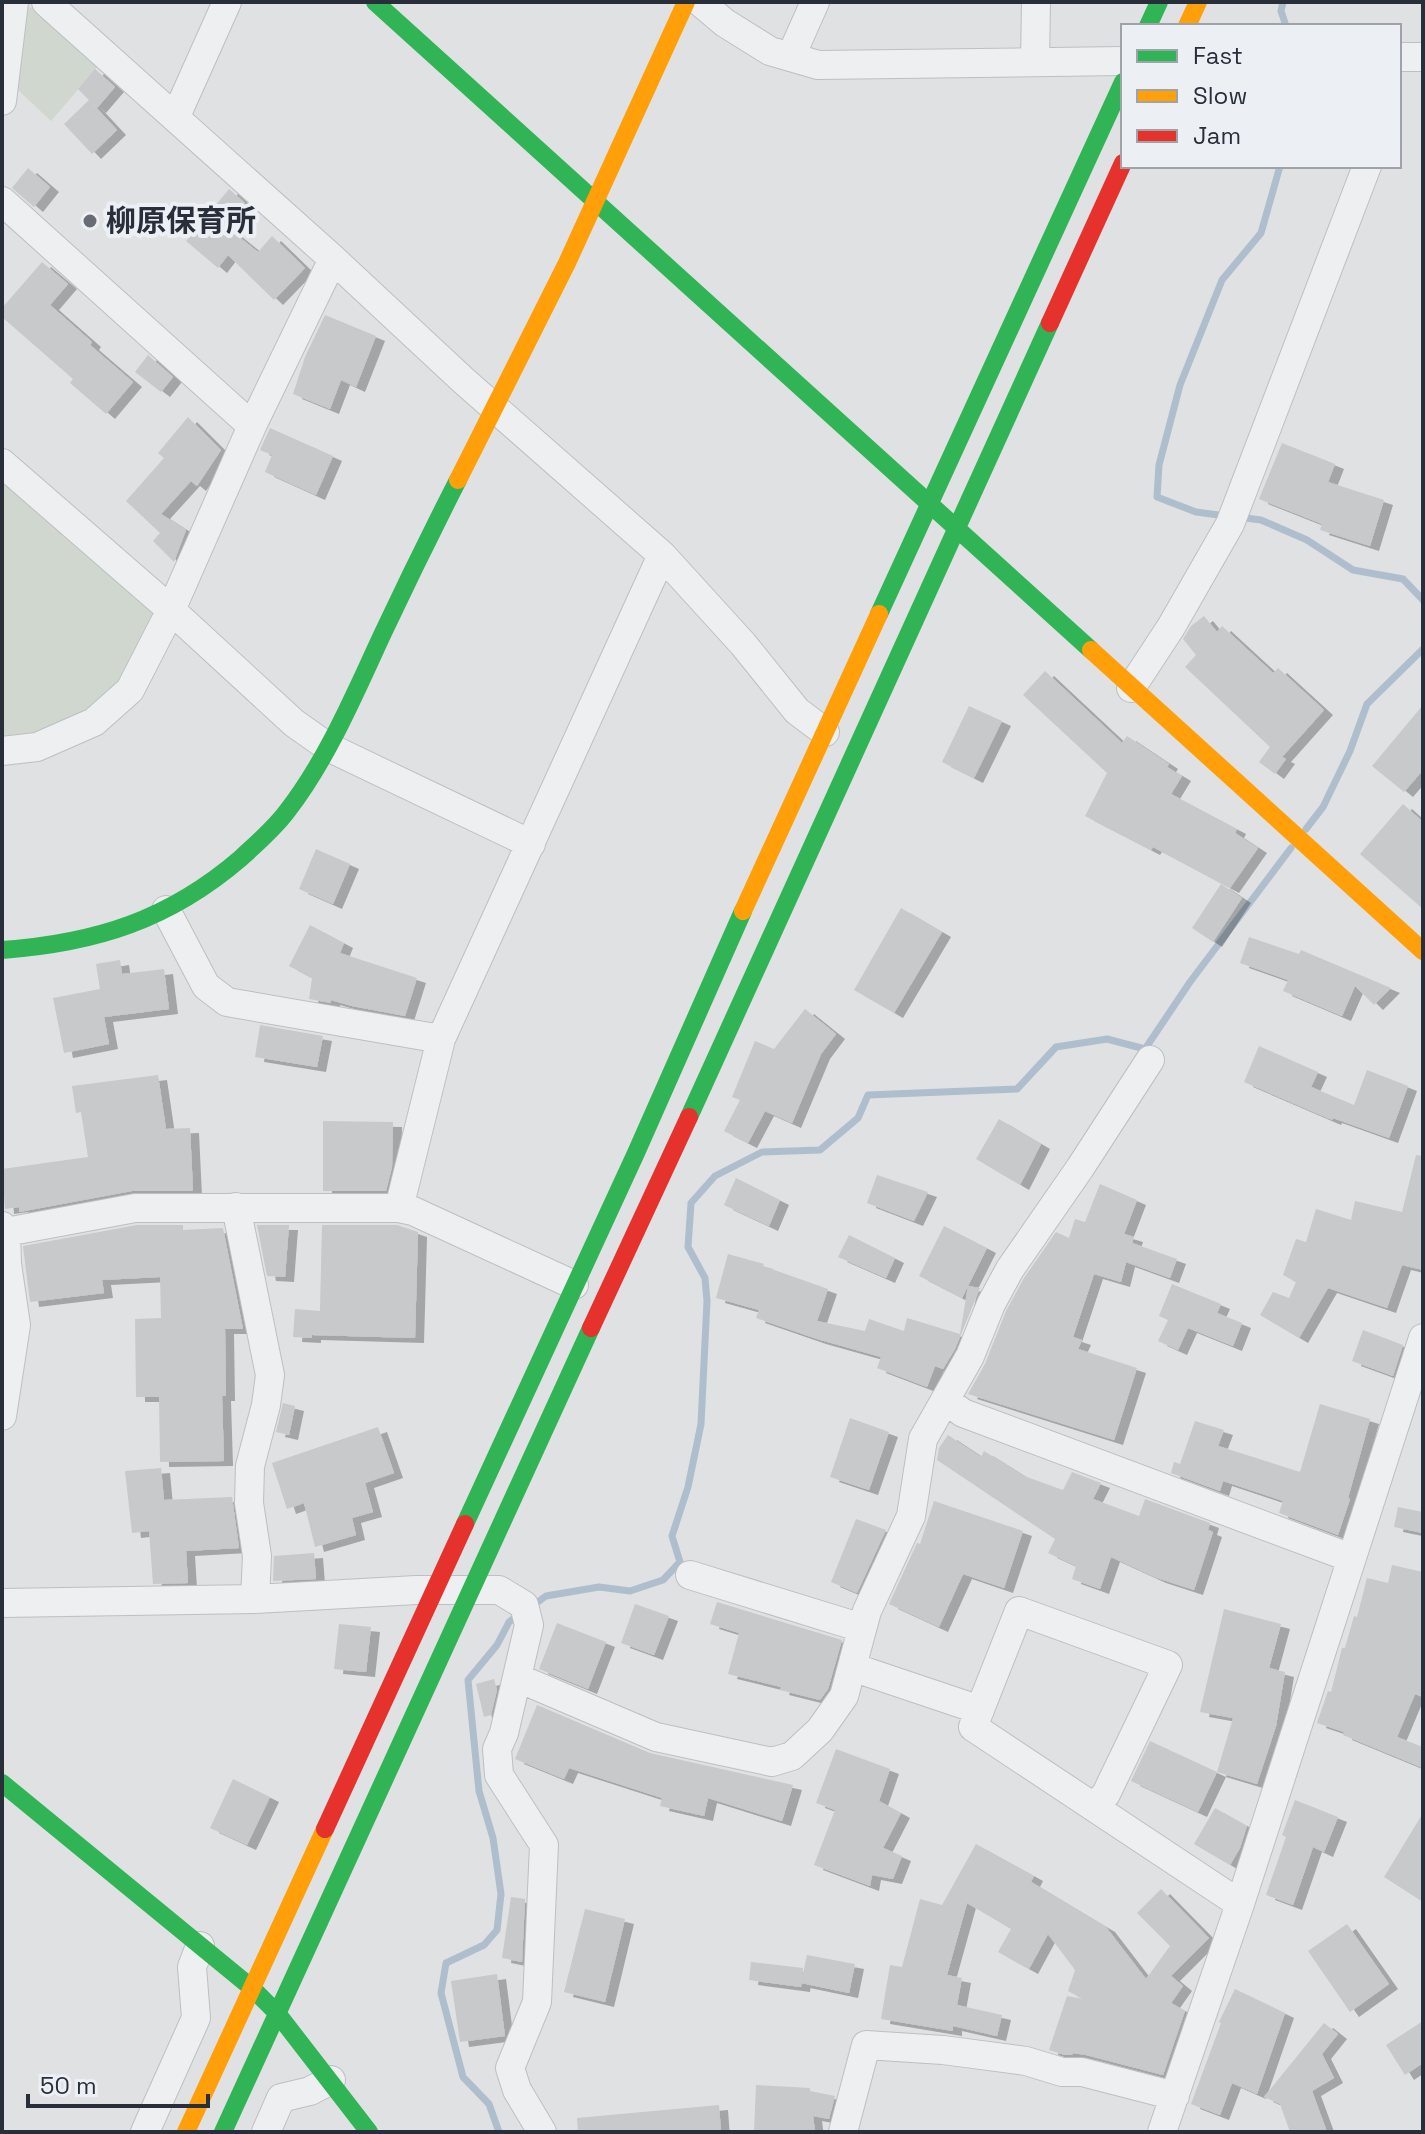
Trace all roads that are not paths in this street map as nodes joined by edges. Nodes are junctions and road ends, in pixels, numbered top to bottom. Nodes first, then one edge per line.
1 (14, 2) edge
2 (46, 2) edge
3 (227, 2) edge
4 (375, 2) edge
5 (686, 2) edge
6 (700, 2) edge
7 (815, 2) edge
8 (1036, 2) edge
9 (1159, 2) edge
10 (1198, 2) edge
11 (1149, 24) edge
12 (1188, 24) edge
13 (791, 56) junction
14 (1121, 61) edge
15 (1035, 62) junction
16 (1121, 86) edge
17 (2, 101) edge
18 (176, 116) junction
19 (1121, 167) edge
20 (1366, 168) edge
21 (2, 201) edge
22 (595, 203) junction
23 (333, 259) junction
24 (494, 405) junction
25 (252, 426) junction
26 (2, 463) edge
27 (930, 504) junction
28 (957, 528) junction
29 (662, 555) junction
30 (171, 610) junction
31 (1131, 688) junction
32 (825, 732) junction
33 (328, 747) junction
34 (2, 751) edge
35 (531, 844) junction
36 (166, 910) junction
37 (2, 950) edge
38 (1423, 951) edge
39 (441, 1039) junction
40 (1150, 1060) dead end
41 (236, 1207) junction
42 (399, 1208) junction
43 (4, 1229) edge
44 (574, 1285) junction
45 (1423, 1338) edge
46 (945, 1400) junction
47 (2, 1416) edge
48 (1351, 1558) junction
49 (690, 1575) dead end
50 (433, 1590) junction
51 (470, 1590) junction
52 (255, 1599) junction
53 (2, 1603) edge
54 (862, 1628) junction
55 (852, 1667) junction
56 (518, 1678) junction
57 (980, 1710) junction
58 (2, 1783) edge
59 (1094, 1807) junction
60 (1240, 1904) junction
61 (200, 1946) junction
62 (252, 1988) junction
63 (277, 2013) junction
64 (331, 2080) junction
65 (1175, 2096) junction
66 (145, 2132) edge
67 (186, 2132) edge
68 (223, 2132) edge
69 (266, 2132) edge
70 (369, 2132) edge
71 (542, 2132) edge
72 (843, 2132) edge
73 (1162, 2132) edge

1 - 17 street
2 - 18 street
3 - 18 street
4 - 22 street
5 - 22 street
6 - 13 street
7 - 13 street
8 - 15 street
9 - 11 street
10 - 12 street
13 - 15 street
14 - 15 street
16 - 27 street
18 - 23 street
19 - 28 street
20 - 31 street
21 - 25 street
22 - 24 street
22 - 27 street
23 - 24 street
23 - 25 street
24 - 29 street
24 - 33 street
25 - 30 street
26 - 30 street
27 - 28 street
27 - 32 street
28 - 31 street
28 - 51 street
29 - 32 street
29 - 35 street
30 - 33 street
30 - 34 street
31 - 38 street
32 - 44 street
33 - 35 street
33 - 36 street
35 - 39 street
36 - 37 street
36 - 39 street
39 - 42 street
40 - 46 street
41 - 42 street
41 - 43 street
41 - 52 street
42 - 44 street
43 - 47 street
44 - 50 street
45 - 48 street
46 - 48 street
46 - 54 street
48 - 60 street
49 - 54 street
50 - 51 street
50 - 52 street
50 - 62 street
51 - 56 street
51 - 63 street
52 - 53 street
54 - 55 street
55 - 56 street
55 - 57 street
56 - 71 street
57 - 59 street
57 - 59 street
58 - 61 street
59 - 60 street
60 - 65 street
61 - 62 street
61 - 66 street
62 - 63 street
62 - 67 street
63 - 64 street
63 - 68 street
64 - 69 street
64 - 70 street
65 - 72 street
65 - 73 street

